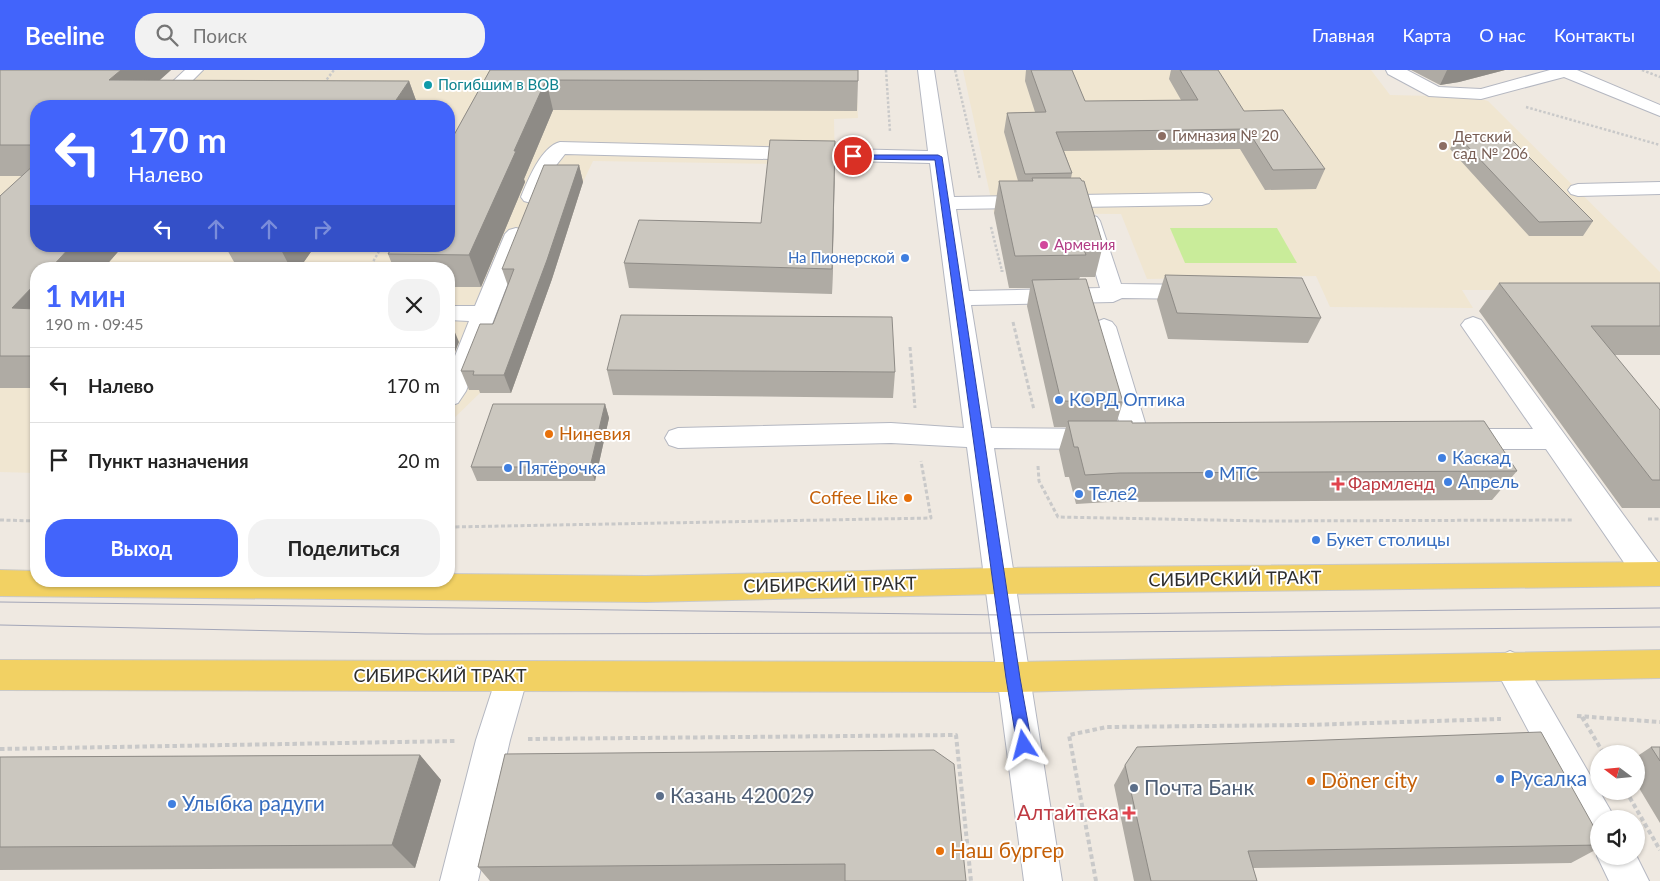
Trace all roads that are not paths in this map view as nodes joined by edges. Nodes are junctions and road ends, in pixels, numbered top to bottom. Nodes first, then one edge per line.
1 (195, 70) edge
2 (926, 70) edge
3 (1394, 70) edge
4 (163, 100) edge
5 (1660, 111) edge
6 (938, 157) junction
7 (1660, 188) edge
8 (1578, 190) dead end
9 (1202, 199) dead end
10 (945, 203) junction
11 (1090, 221) edge
12 (1112, 291) junction
13 (1220, 292) edge
14 (959, 298) junction
15 (455, 313) edge
16 (484, 314) junction
17 (1473, 325) dead end
18 (1104, 327) dead end
19 (455, 386) edge
20 (678, 438) dead end
21 (979, 438) junction
22 (1434, 439) edge
23 (1553, 439) junction
24 (1654, 574) edge
25 (999, 581) junction
26 (0, 583) edge
27 (30, 583) edge
28 (455, 586) edge
29 (1660, 664) edge
30 (1510, 666) junction
31 (0, 675) edge
32 (512, 676) junction
33 (1013, 678) junction
34 (1590, 810) edge
35 (1621, 865) edge
36 (459, 881) edge
37 (1043, 881) edge
38 (1630, 881) edge

1 - 4 street
2 - 6 street
3 - 5 street
6 - 10 street
6 - 16 street
7 - 8 street
9 - 10 street
10 - 14 street
11 - 12 street
12 - 13 street
12 - 14 street
14 - 21 street
15 - 16 street
16 - 19 street
17 - 23 street
18 - 21 street
20 - 21 street
21 - 25 street
22 - 23 street
23 - 24 street
24 - 25 main road, СИБИРСКИЙ ТРАКТ
25 - 28 main road, СИБИРСКИЙ ТРАКТ
25 - 33 street
26 - 27 main road, СИБИРСКИЙ ТРАКТ
29 - 30 main road, СИБИРСКИЙ ТРАКТ
30 - 33 main road, СИБИРСКИЙ ТРАКТ
30 - 34 street
31 - 32 main road, СИБИРСКИЙ ТРАКТ
32 - 33 main road, СИБИРСКИЙ ТРАКТ
32 - 36 street
33 - 37 street
35 - 38 street

